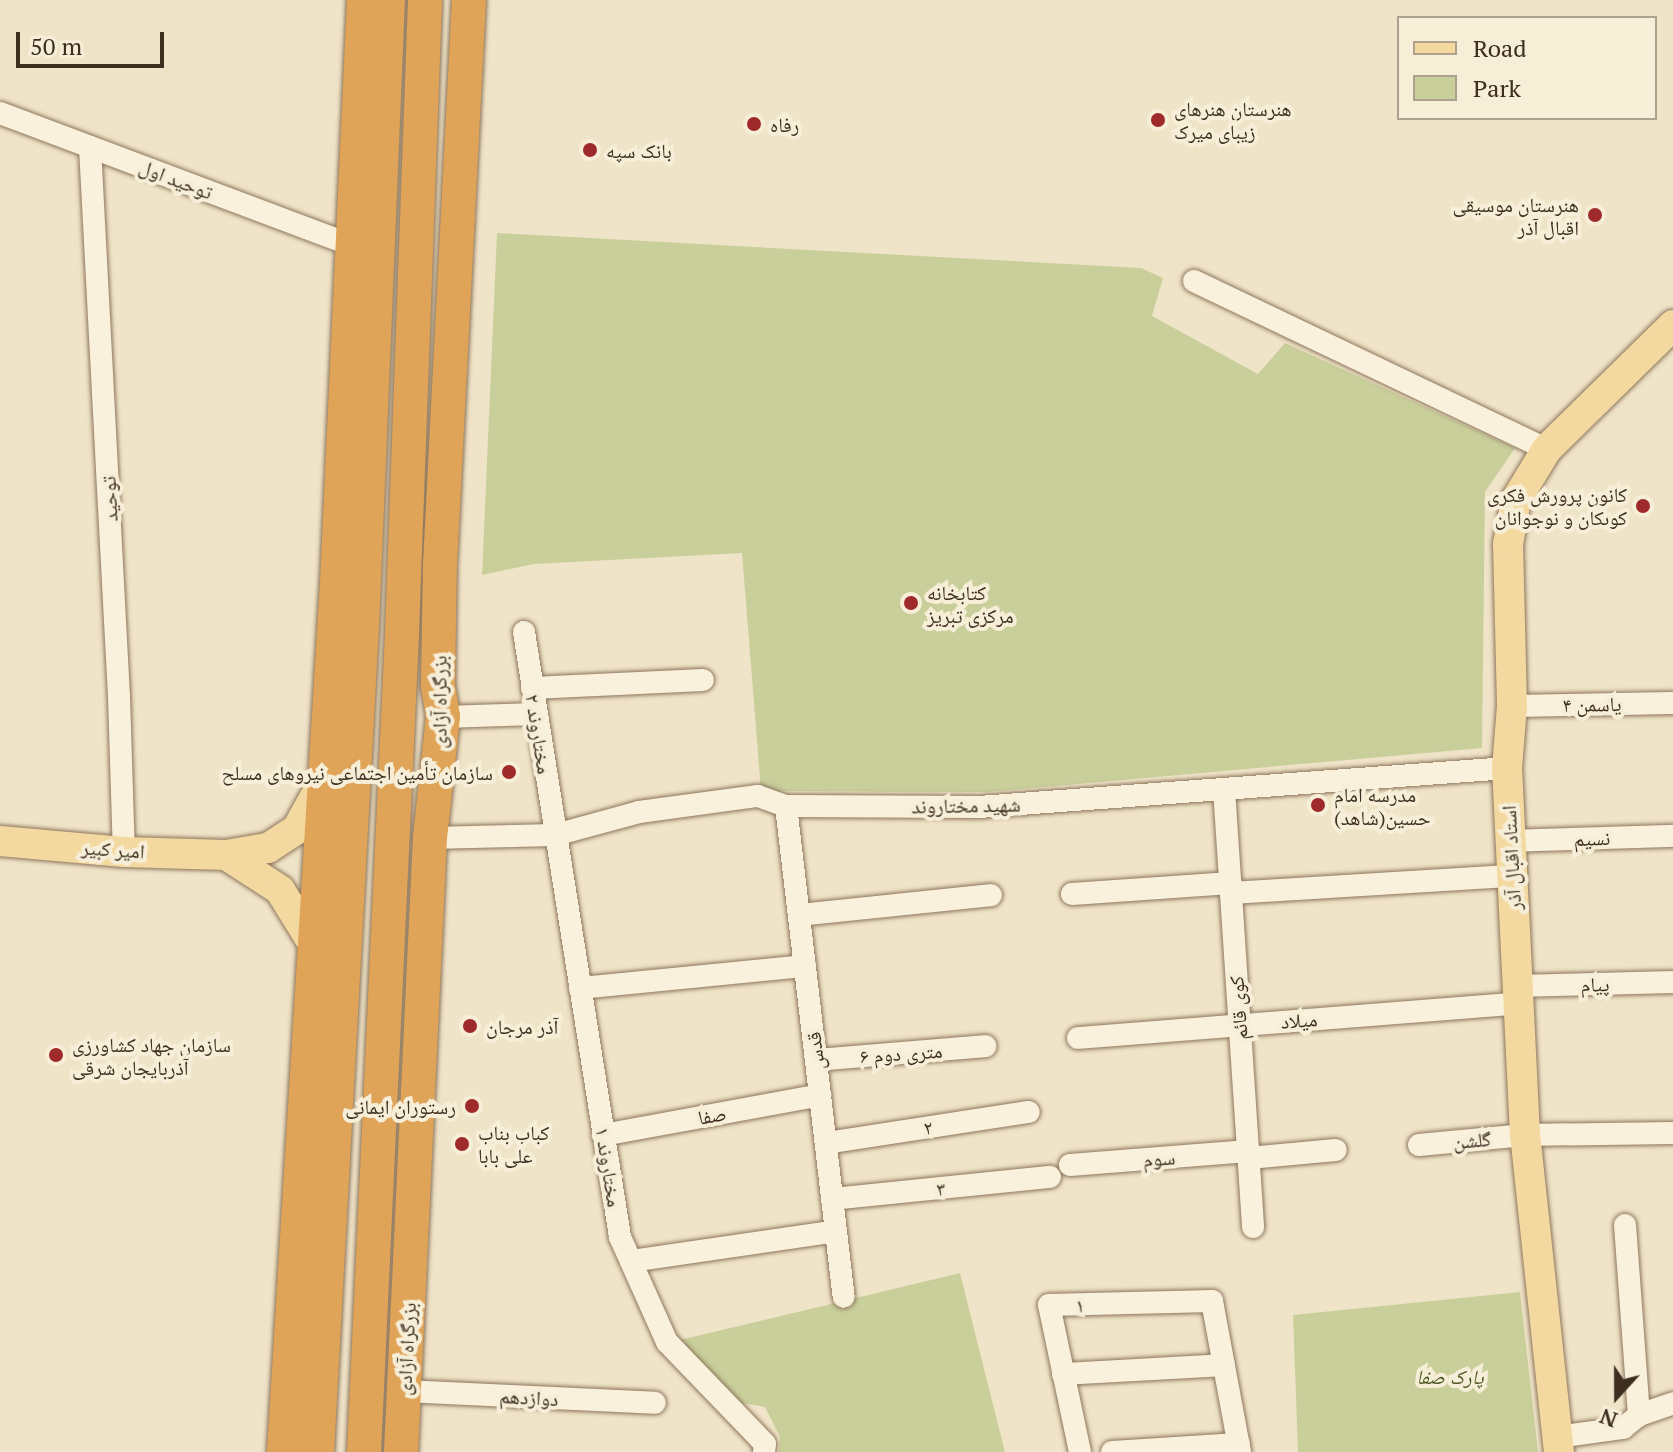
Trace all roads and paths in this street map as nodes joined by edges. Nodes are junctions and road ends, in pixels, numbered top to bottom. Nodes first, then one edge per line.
1 (364, 0) edge
2 (388, 0) edge
3 (425, 0) edge
4 (469, 0) edge
5 (0, 113) edge
6 (90, 147) junction
7 (353, 246) junction
8 (1194, 281) dead end
9 (1673, 325) edge
10 (1547, 449) junction
11 (440, 564) junction
12 (337, 583) junction
13 (362, 627) junction
14 (524, 632) dead end
15 (402, 634) junction
16 (703, 680) dead end
17 (332, 685) junction
18 (532, 688) junction
19 (441, 701) junction
20 (1673, 703) edge
21 (1512, 706) junction
22 (536, 714) junction
23 (1507, 768) junction
24 (325, 778) junction
25 (1224, 789) junction
26 (786, 806) junction
27 (555, 835) junction
28 (1673, 836) edge
29 (430, 838) junction
30 (0, 841) edge
31 (1510, 841) junction
32 (124, 852) junction
33 (226, 855) junction
34 (1512, 876) junction
35 (1231, 888) junction
36 (1072, 894) dead end
37 (991, 895) dead end
38 (799, 915) junction
39 (314, 945) junction
40 (805, 966) junction
41 (1673, 982) edge
42 (580, 988) junction
43 (1518, 994) junction
44 (1238, 1024) junction
45 (1078, 1038) dead end
46 (985, 1046) dead end
47 (816, 1060) junction
48 (820, 1095) junction
49 (1029, 1112) dead end
50 (1673, 1133) edge
51 (603, 1135) junction
52 (1525, 1135) junction
53 (826, 1143) junction
54 (1419, 1145) dead end
55 (1336, 1150) dead end
56 (1249, 1155) junction
57 (1070, 1165) dead end
58 (1050, 1177) dead end
59 (832, 1199) junction
60 (1625, 1225) dead end
61 (1253, 1227) dead end
62 (836, 1231) junction
63 (631, 1261) junction
64 (844, 1297) dead end
65 (1224, 1365) junction
66 (1063, 1374) junction
67 (404, 1391) junction
68 (655, 1403) dead end
69 (1673, 1403) edge
70 (1639, 1415) junction
71 (1558, 1444) edge
72 (1239, 1448) edge
73 (284, 1452) edge
74 (317, 1452) edge
75 (364, 1452) edge
76 (401, 1452) edge
77 (764, 1452) edge
78 (1080, 1452) edge
79 (1112, 1452) edge

1 - 7 highway
2 - 13 highway
3 - 15 highway, بزرگراه آزادی
4 - 11 highway, بزرگراه آزادی
5 - 6 street, توحید اول
6 - 7 street, توحید اول
6 - 32 street, توحید
7 - 12 highway
8 - 10 street
9 - 10 main road, استاد اقبال آذر
10 - 21 main road, استاد اقبال آذر
11 - 15 highway
11 - 19 highway, بزرگراه آزادی
12 - 13 highway
12 - 17 highway
13 - 17 highway
13 - 74 highway
14 - 18 street, مختاروند ۲
15 - 19 highway
15 - 75 highway, بزرگراه آزادی
16 - 18 street
17 - 24 highway
18 - 22 street, مختاروند ۲
19 - 22 street
19 - 29 highway, بزرگراه آزادی
20 - 21 street, یاسمن ۴
21 - 23 main road, استاد اقبال آذر
22 - 27 street, مختاروند ۲
23 - 25 street, شهید مختاروند
23 - 31 main road, استاد اقبال آذر
24 - 33 main road, امیر کبیر
24 - 39 highway
25 - 26 street, شهید مختاروند
25 - 35 street, کوی قائم
26 - 27 street, شهید مختاروند
26 - 38 street, قدس
27 - 29 street, شهید مختاروند
27 - 42 street, مختاروند ۱
28 - 31 street, نسیم
29 - 67 highway, بزرگراه آزادی
30 - 32 main road, امیر کبیر
31 - 34 main road, استاد اقبال آذر
32 - 33 main road, امیر کبیر
33 - 39 main road
34 - 35 street
34 - 43 main road, استاد اقبال آذر
35 - 36 street
35 - 44 street, کوی قائم
37 - 38 street
38 - 40 street, قدس
39 - 73 highway
40 - 42 street
40 - 47 street, قدس
41 - 43 street, پیام
42 - 51 street, مختاروند ۱
43 - 44 street, میلاد
43 - 52 main road, استاد اقبال آذر
44 - 45 street, میلاد
44 - 56 street, کوی قائم
46 - 47 street, ۶ متری دوم
47 - 48 street, قدس
48 - 51 street, صفا
48 - 53 street, قدس
49 - 53 street, ۲
50 - 52 street
51 - 63 street, مختاروند ۱
52 - 54 street, گلشن
52 - 71 main road, استاد اقبال آذر
53 - 59 street, قدس
55 - 56 street
56 - 57 street, سوم
56 - 61 street, کوی قائم
58 - 59 street, ۳
59 - 62 street, قدس
60 - 70 street
62 - 63 street
62 - 64 street, قدس
63 - 77 street, مختاروند ۱
65 - 66 street
65 - 66 street, ۱
65 - 72 street
66 - 78 street, ۱
67 - 68 street, دوازدهم
67 - 76 highway, بزرگراه آزادی
69 - 70 street
70 - 71 street
72 - 79 street

